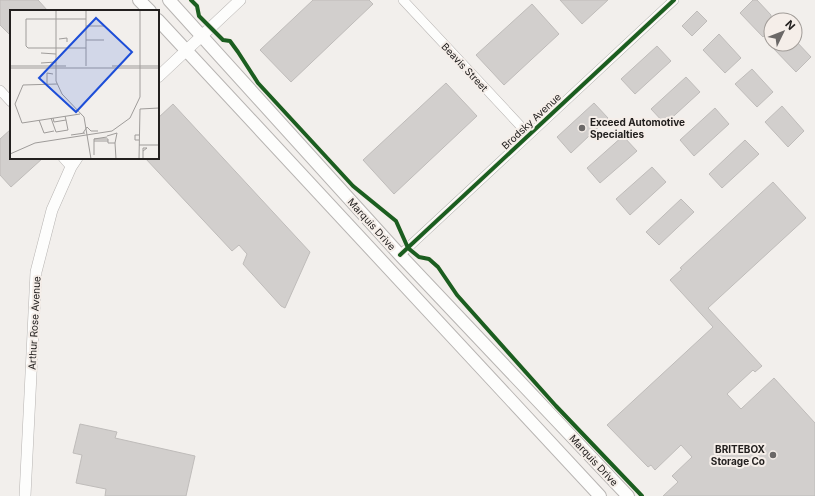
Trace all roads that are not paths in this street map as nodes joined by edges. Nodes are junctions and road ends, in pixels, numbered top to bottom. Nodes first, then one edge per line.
1 (139, 0) edge
2 (169, 0) edge
3 (240, 0) edge
4 (403, 0) edge
5 (674, 0) edge
6 (149, 10) edge
7 (159, 21) edge
8 (202, 36) junction
9 (186, 51) junction
10 (159, 76) edge
11 (0, 90) edge
12 (10, 101) edge
13 (528, 134) junction
14 (74, 162) edge
15 (400, 255) junction
16 (24, 496) edge
17 (600, 496) edge
18 (628, 496) edge

1 - 6 main road
2 - 8 main road, Marquis Drive
3 - 8 street
4 - 13 street, Beavis Street
5 - 13 street, Brodsky Avenue
7 - 9 main road, Marquis Drive
8 - 9 street
8 - 15 main road, Marquis Drive
9 - 10 street
9 - 17 main road, Marquis Drive
11 - 12 street
13 - 15 street, Brodsky Avenue
14 - 16 street, Arthur Rose Avenue
15 - 18 main road, Marquis Drive

